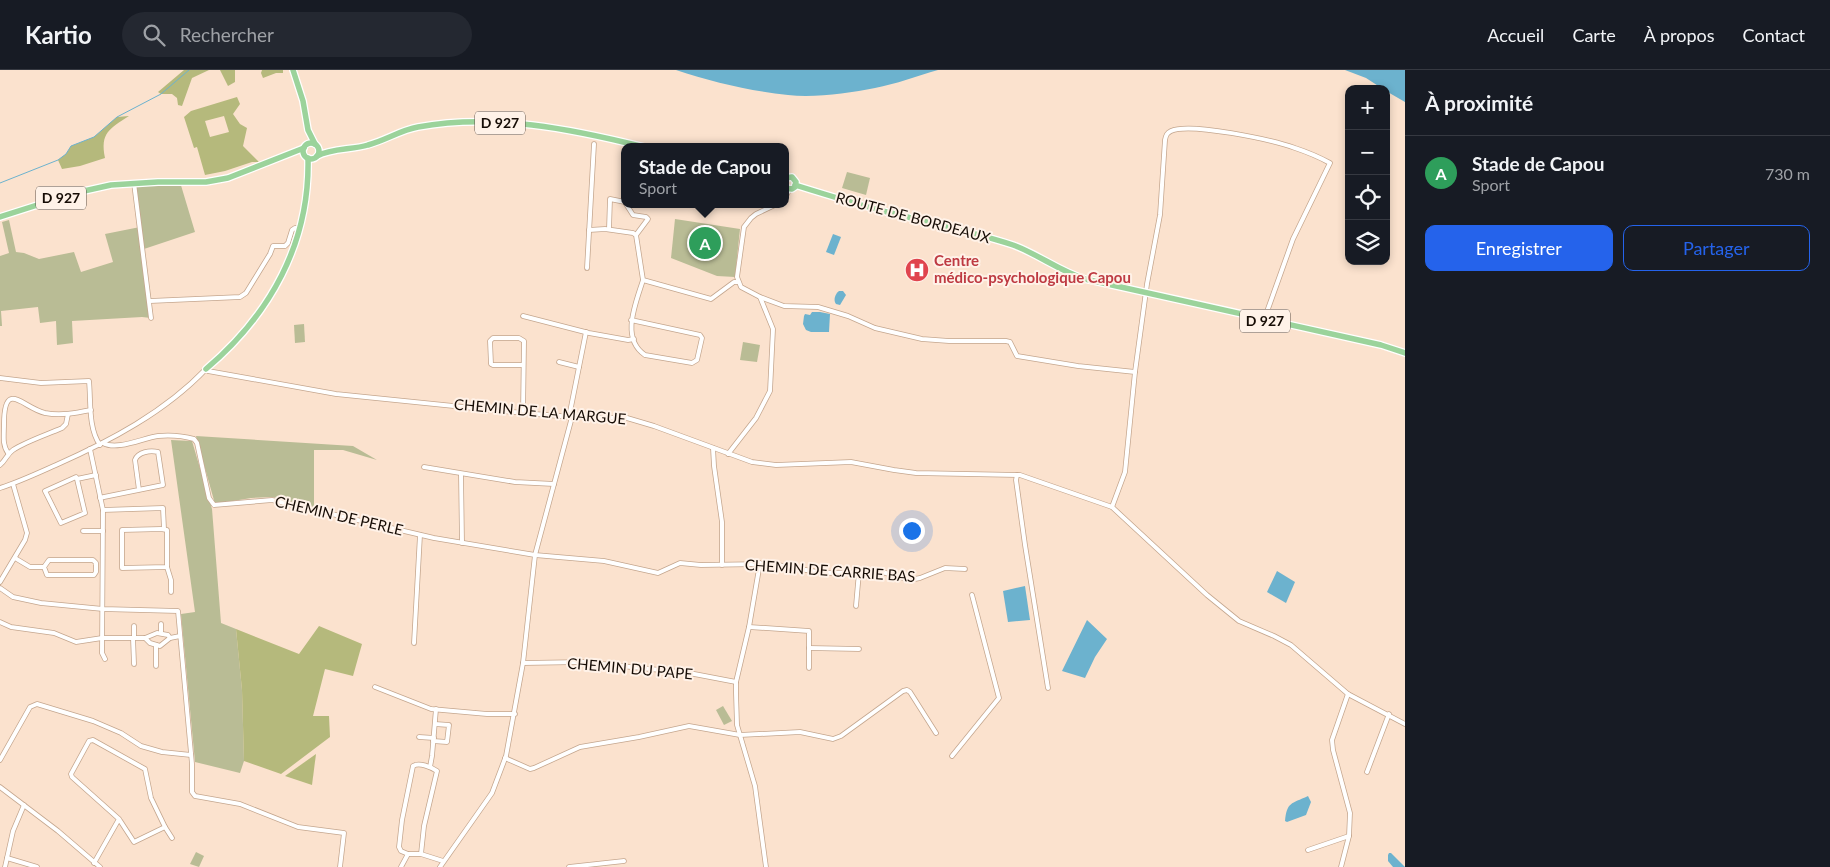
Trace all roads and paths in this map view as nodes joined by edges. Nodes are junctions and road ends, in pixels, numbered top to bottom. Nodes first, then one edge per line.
1 (293, 70) edge
2 (308, 130) junction
3 (626, 143) edge
4 (594, 144) dead end
5 (316, 145) junction
6 (304, 147) junction
7 (334, 150) junction
8 (290, 155) junction
9 (316, 157) junction
10 (308, 158) junction
11 (310, 172) junction
12 (789, 177) edge
13 (134, 183) junction
14 (795, 185) junction
15 (789, 188) edge
16 (621, 202) edge
17 (629, 208) edge
18 (769, 208) edge
19 (0, 217) edge
20 (300, 229) junction
21 (609, 229) junction
22 (589, 230) junction
23 (636, 235) junction
24 (587, 268) dead end
25 (643, 280) junction
26 (738, 282) junction
27 (1146, 293) junction
28 (760, 297) junction
29 (150, 301) junction
30 (523, 316) dead end
31 (151, 318) dead end
32 (631, 320) junction
33 (1264, 320) junction
34 (586, 332) junction
35 (634, 339) junction
36 (1405, 353) edge
37 (559, 362) dead end
38 (522, 365) junction
39 (579, 367) junction
40 (206, 369) junction
41 (1135, 372) junction
42 (0, 378) edge
43 (91, 410) junction
44 (68, 414) junction
45 (523, 414) junction
46 (570, 417) junction
47 (102, 444) junction
48 (713, 448) junction
49 (90, 449) junction
50 (8, 453) junction
51 (728, 454) junction
52 (0, 464) edge
53 (424, 467) dead end
54 (461, 474) junction
55 (96, 475) junction
56 (1018, 475) junction
57 (77, 479) junction
58 (13, 484) junction
59 (554, 484) junction
60 (0, 488) edge
61 (140, 490) junction
62 (100, 498) junction
63 (1112, 506) junction
64 (103, 510) junction
65 (164, 529) junction
66 (83, 530) dead end
67 (103, 531) junction
68 (420, 535) junction
69 (462, 543) junction
70 (535, 555) junction
71 (15, 558) junction
72 (760, 564) junction
73 (722, 565) junction
74 (96, 566) junction
75 (44, 567) junction
76 (103, 567) junction
77 (167, 567) junction
78 (965, 569) dead end
79 (859, 572) junction
80 (0, 582) edge
81 (0, 588) edge
82 (171, 592) dead end
83 (972, 595) dead end
84 (856, 606) dead end
85 (103, 609) junction
86 (0, 622) edge
87 (161, 624) dead end
88 (134, 626) dead end
89 (749, 628) junction
90 (161, 632) junction
91 (180, 636) junction
92 (102, 638) junction
93 (134, 638) junction
94 (145, 638) junction
95 (170, 638) junction
96 (414, 643) dead end
97 (156, 645) junction
98 (809, 648) junction
99 (859, 649) dead end
100 (105, 659) dead end
101 (522, 663) junction
102 (134, 664) dead end
103 (156, 666) dead end
104 (810, 668) dead end
105 (736, 682) junction
106 (375, 687) dead end
107 (1048, 688) dead end
108 (1348, 694) junction
109 (436, 709) junction
110 (515, 714) junction
111 (1389, 714) junction
112 (435, 724) junction
113 (1405, 724) edge
114 (936, 733) dead end
115 (740, 735) junction
116 (419, 737) dead end
117 (434, 740) junction
118 (191, 756) junction
119 (952, 756) dead end
120 (505, 758) junction
121 (0, 760) edge
122 (430, 767) junction
123 (1367, 772) dead end
124 (0, 788) edge
125 (24, 805) junction
126 (119, 819) junction
127 (165, 827) junction
128 (1349, 836) junction
129 (172, 838) dead end
130 (1308, 850) dead end
131 (408, 854) junction
132 (421, 854) junction
133 (7, 858) junction
134 (443, 861) junction
135 (624, 861) dead end
136 (94, 863) junction
137 (5, 867) edge
138 (37, 867) edge
139 (100, 867) edge
140 (340, 867) edge
141 (401, 867) edge
142 (440, 867) edge
143 (569, 867) edge
144 (766, 867) edge
145 (1341, 867) edge

1 - 2 main road
2 - 5 main road
2 - 6 main road
3 - 7 main road, D 927
4 - 22 street
5 - 6 main road
5 - 7 main road, D 927
5 - 9 main road
6 - 8 main road, D 927
6 - 10 main road
7 - 9 main road, D 927
8 - 10 main road
8 - 13 main road, D 927
9 - 10 main road
9 - 11 main road
10 - 11 main road
11 - 20 main road
12 - 14 main road, ROUTE DE BORDEAUX
13 - 19 main road, D 927
13 - 29 street
14 - 15 main road
14 - 27 main road, ROUTE DE BORDEAUX / D 927
16 - 21 street
17 - 23 street
18 - 26 street
20 - 29 street
20 - 40 main road
21 - 22 street
21 - 23 street
22 - 24 street
23 - 25 street
25 - 26 street
25 - 32 street
26 - 28 street
27 - 33 main road, ROUTE DE BORDEAUX / D 927
27 - 33 street
27 - 41 street
28 - 41 street
28 - 51 street
29 - 31 street
30 - 34 street
32 - 35 street
32 - 35 street
33 - 36 main road, ROUTE DE BORDEAUX / D 927
34 - 35 street
34 - 39 street
37 - 39 street
38 - 38 street
38 - 45 street
39 - 46 street
40 - 45 street, CHEMIN DE LA MARGUE
40 - 47 street
41 - 63 street
42 - 43 street
43 - 44 street
43 - 47 street
44 - 50 street
44 - 50 street
45 - 46 street, CHEMIN DE LA MARGUE
46 - 48 street, CHEMIN DE LA MARGUE
46 - 59 street
47 - 49 street
47 - 68 street, CHEMIN DE PERLE
48 - 51 street, CHEMIN DE LA MARGUE
48 - 73 street
49 - 55 street
49 - 58 street
50 - 52 street
51 - 56 street, CHEMIN DE LA MARGUE
53 - 54 street
54 - 59 street
54 - 69 street
55 - 57 street
55 - 62 street
56 - 63 street, CHEMIN DE LA MARGUE
56 - 107 street
57 - 57 street
58 - 60 street
58 - 71 street
59 - 70 street
61 - 61 street
61 - 62 street
62 - 64 street
63 - 108 street, CHEMIN DE LA MARGUE
64 - 65 street
64 - 67 street
65 - 77 street
65 - 77 street
66 - 67 street
67 - 76 street
68 - 69 street, CHEMIN DE PERLE
68 - 96 street
69 - 70 street, CHEMIN DE PERLE
70 - 73 street, CHEMIN DE CARRIE BAS
70 - 101 street
71 - 75 street
71 - 80 street
72 - 73 street, CHEMIN DE CARRIE BAS
72 - 79 street, CHEMIN DE CARRIE BAS
72 - 89 street
74 - 75 street
74 - 75 street
74 - 76 street
76 - 85 street
77 - 82 street
78 - 79 street, CHEMIN DE CARRIE BAS
79 - 84 street
81 - 85 street
83 - 119 street
85 - 91 street
85 - 92 street
86 - 92 street
87 - 90 street
88 - 93 street
89 - 98 street
89 - 105 street
90 - 94 street
90 - 95 street
91 - 95 street
91 - 118 street
92 - 93 street
92 - 100 street
93 - 94 street
93 - 102 street
94 - 97 street
95 - 97 street
97 - 103 street
98 - 99 street
98 - 104 street
101 - 105 street, CHEMIN DU PAPE
101 - 110 street
105 - 115 street
106 - 109 street
108 - 111 street, CHEMIN DE LA MARGUE
108 - 128 street
109 - 110 street
109 - 112 street
110 - 120 street
111 - 113 street, CHEMIN DE LA MARGUE
111 - 123 street
112 - 117 street
112 - 117 street
114 - 115 street
115 - 120 street
115 - 144 street
116 - 117 street
117 - 122 street
118 - 121 street
118 - 140 street
120 - 134 street
122 - 131 street
122 - 132 street
124 - 125 street
125 - 133 street
125 - 136 street
126 - 127 street
126 - 127 street
126 - 136 street
127 - 129 street
128 - 130 street
128 - 145 street
131 - 132 street
131 - 141 street
132 - 134 street
133 - 137 street
133 - 138 street
134 - 142 street
135 - 143 street
136 - 139 street

